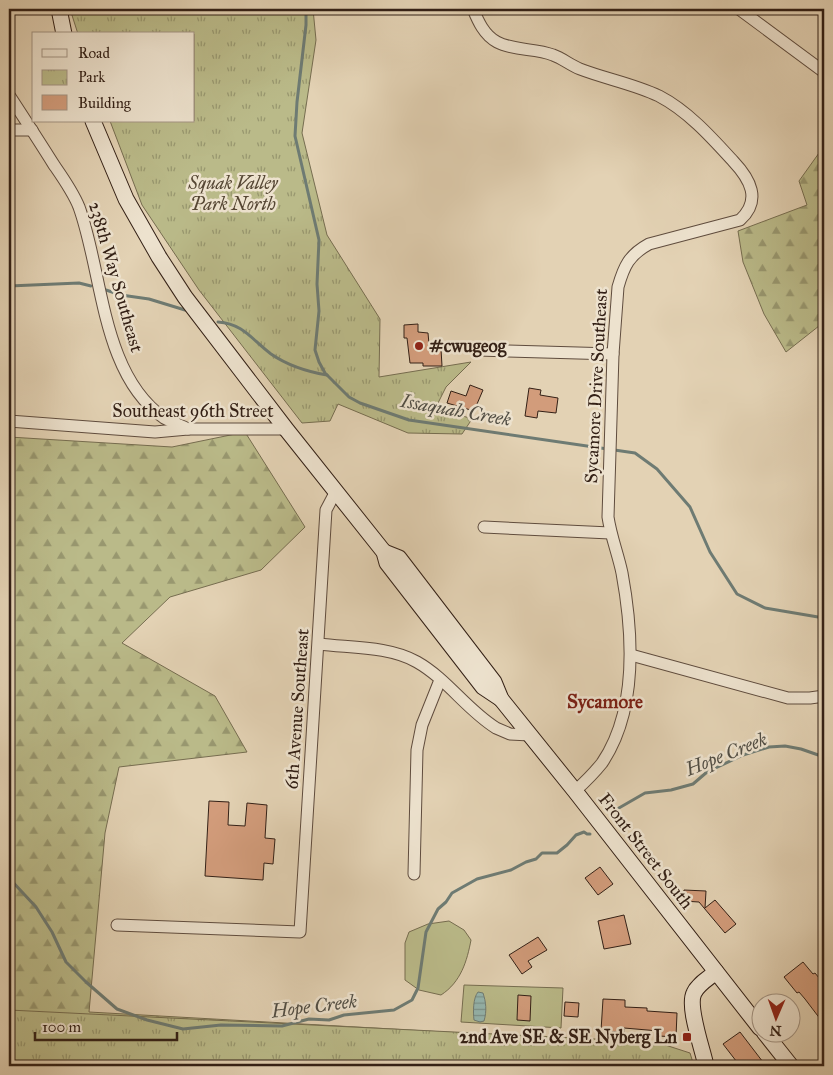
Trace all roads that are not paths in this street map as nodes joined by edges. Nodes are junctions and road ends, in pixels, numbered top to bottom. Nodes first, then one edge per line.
1 (59, 9) edge
2 (473, 9) edge
3 (740, 9) edge
4 (64, 32) edge
5 (824, 72) edge
6 (9, 95) edge
7 (93, 122) edge
8 (9, 130) edge
9 (32, 130) junction
10 (478, 350) dead end
11 (613, 354) junction
12 (9, 421) edge
13 (188, 429) junction
14 (286, 429) junction
15 (336, 490) junction
16 (484, 527) dead end
17 (610, 533) junction
18 (319, 644) junction
19 (631, 655) junction
20 (440, 680) junction
21 (824, 696) edge
22 (530, 735) junction
23 (575, 791) junction
24 (414, 874) dead end
25 (117, 925) dead end
26 (716, 972) junction
27 (750, 1015) edge
28 (772, 1042) edge
29 (706, 1066) edge
30 (791, 1066) edge

1 - 4 main road
2 - 11 street, Sycamore Drive Southeast
3 - 5 street
6 - 9 street, 238th Way Southeast
7 - 14 main road, Front Street South
8 - 9 street
9 - 13 street, 238th Way Southeast
10 - 11 street
11 - 17 street, Sycamore Drive Southeast
12 - 13 street, Southeast 96th Street
13 - 14 street, Southeast 96th Street
14 - 15 main road, Front Street South
15 - 18 street, 6th Avenue Southeast
15 - 22 main road, Front Street South
16 - 17 street
17 - 19 street, Sycamore Drive Southeast
18 - 20 street
18 - 25 street, 6th Avenue Southeast
19 - 21 street
19 - 23 street, Sycamore Drive Southeast
20 - 22 street
20 - 24 street
22 - 23 main road, Front Street South
23 - 26 main road, Front Street South
26 - 27 main road, Front Street South
26 - 29 main road
28 - 30 main road

